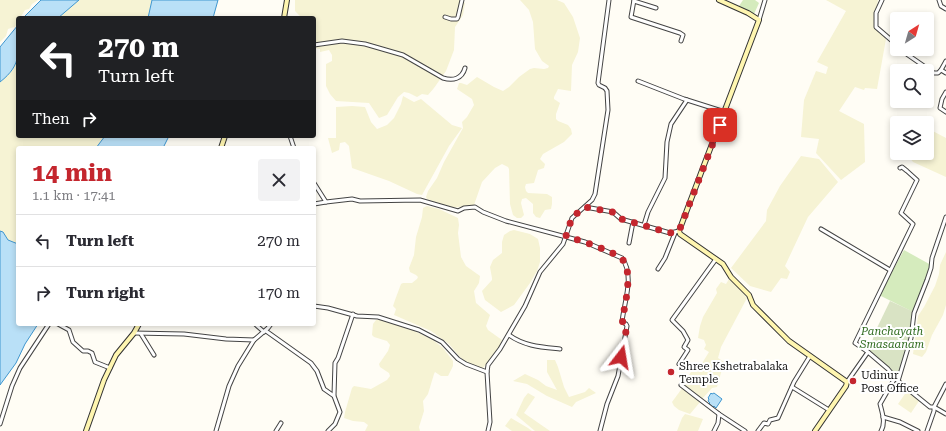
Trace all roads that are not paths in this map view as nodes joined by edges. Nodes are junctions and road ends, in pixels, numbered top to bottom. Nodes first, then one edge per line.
1 (287, 0) edge
2 (462, 0) edge
3 (609, 0) edge
4 (634, 0) edge
5 (719, 0) edge
6 (765, 0) edge
7 (882, 0) edge
8 (939, 0) edge
9 (656, 8) dead end
10 (946, 10) edge
11 (284, 16) edge
12 (445, 17) dead end
13 (759, 20) junction
14 (890, 39) edge
15 (681, 42) dead end
16 (316, 45) edge
17 (909, 56) edge
18 (946, 61) edge
19 (465, 68) dead end
20 (941, 70) junction
21 (946, 73) edge
22 (638, 81) dead end
23 (946, 92) edge
24 (687, 100) junction
25 (725, 112) junction
26 (946, 112) edge
27 (900, 168) dead end
28 (316, 186) edge
29 (326, 202) junction
30 (316, 204) edge
31 (585, 207) junction
32 (946, 217) edge
33 (633, 222) junction
34 (644, 225) junction
35 (821, 229) dead end
36 (677, 232) junction
37 (566, 236) junction
38 (629, 243) dead end
39 (716, 259) junction
40 (658, 269) dead end
41 (890, 270) junction
42 (316, 306) edge
43 (353, 314) junction
44 (48, 326) edge
45 (62, 326) edge
46 (138, 326) edge
47 (258, 326) edge
48 (269, 326) edge
49 (265, 331) junction
50 (134, 333) junction
51 (141, 334) junction
52 (509, 335) junction
53 (254, 340) junction
54 (560, 349) dead end
55 (868, 352) junction
56 (154, 355) dead end
57 (810, 356) junction
58 (679, 364) dead end
59 (110, 368) junction
60 (487, 372) junction
61 (897, 379) junction
62 (847, 382) junction
63 (946, 384) edge
64 (681, 385) dead end
65 (792, 386) junction
66 (334, 396) junction
67 (934, 406) junction
68 (829, 410) junction
69 (719, 414) junction
70 (946, 414) edge
71 (883, 417) junction
72 (281, 423) dead end
73 (0, 424) edge
74 (216, 430) edge
75 (87, 431) edge
76 (222, 431) edge
77 (276, 431) edge
78 (328, 431) edge
79 (488, 431) edge
80 (600, 431) edge
81 (714, 431) edge
82 (745, 431) edge
83 (758, 431) edge
84 (815, 431) edge
85 (881, 431) edge
86 (918, 431) edge
87 (927, 431) edge

1 - 11 main road
2 - 12 street
3 - 31 street
4 - 9 street
4 - 15 street
5 - 13 main road
6 - 13 street
7 - 14 street
8 - 10 street
13 - 25 main road
16 - 19 street
17 - 20 street
18 - 20 street
20 - 21 street
22 - 24 street
23 - 26 street
24 - 25 street
24 - 34 street
25 - 36 main road
27 - 41 street
28 - 29 street
29 - 30 street
29 - 37 street
31 - 33 street
31 - 37 street
32 - 61 street
33 - 34 street
33 - 38 street
34 - 36 street
35 - 41 street
36 - 39 main road
36 - 40 street
37 - 52 street
37 - 80 street
39 - 57 main road
39 - 58 street
41 - 55 street
42 - 43 street
43 - 60 street
43 - 66 street
44 - 73 street
45 - 59 street
46 - 50 main road
47 - 49 street
48 - 49 street
49 - 53 street
49 - 66 street
50 - 51 street
50 - 59 main road
51 - 53 street
51 - 56 street
52 - 54 street
52 - 60 street
53 - 74 street
55 - 61 street
55 - 62 street
57 - 62 main road
57 - 65 street
59 - 75 main road
60 - 79 street
61 - 67 street
61 - 71 street
62 - 68 main road
63 - 67 street
64 - 69 street
65 - 68 street
65 - 83 street
66 - 78 street
67 - 70 street
67 - 87 street
68 - 84 main road
69 - 81 street
69 - 82 street
71 - 85 street
71 - 86 street
72 - 77 street
74 - 76 street

